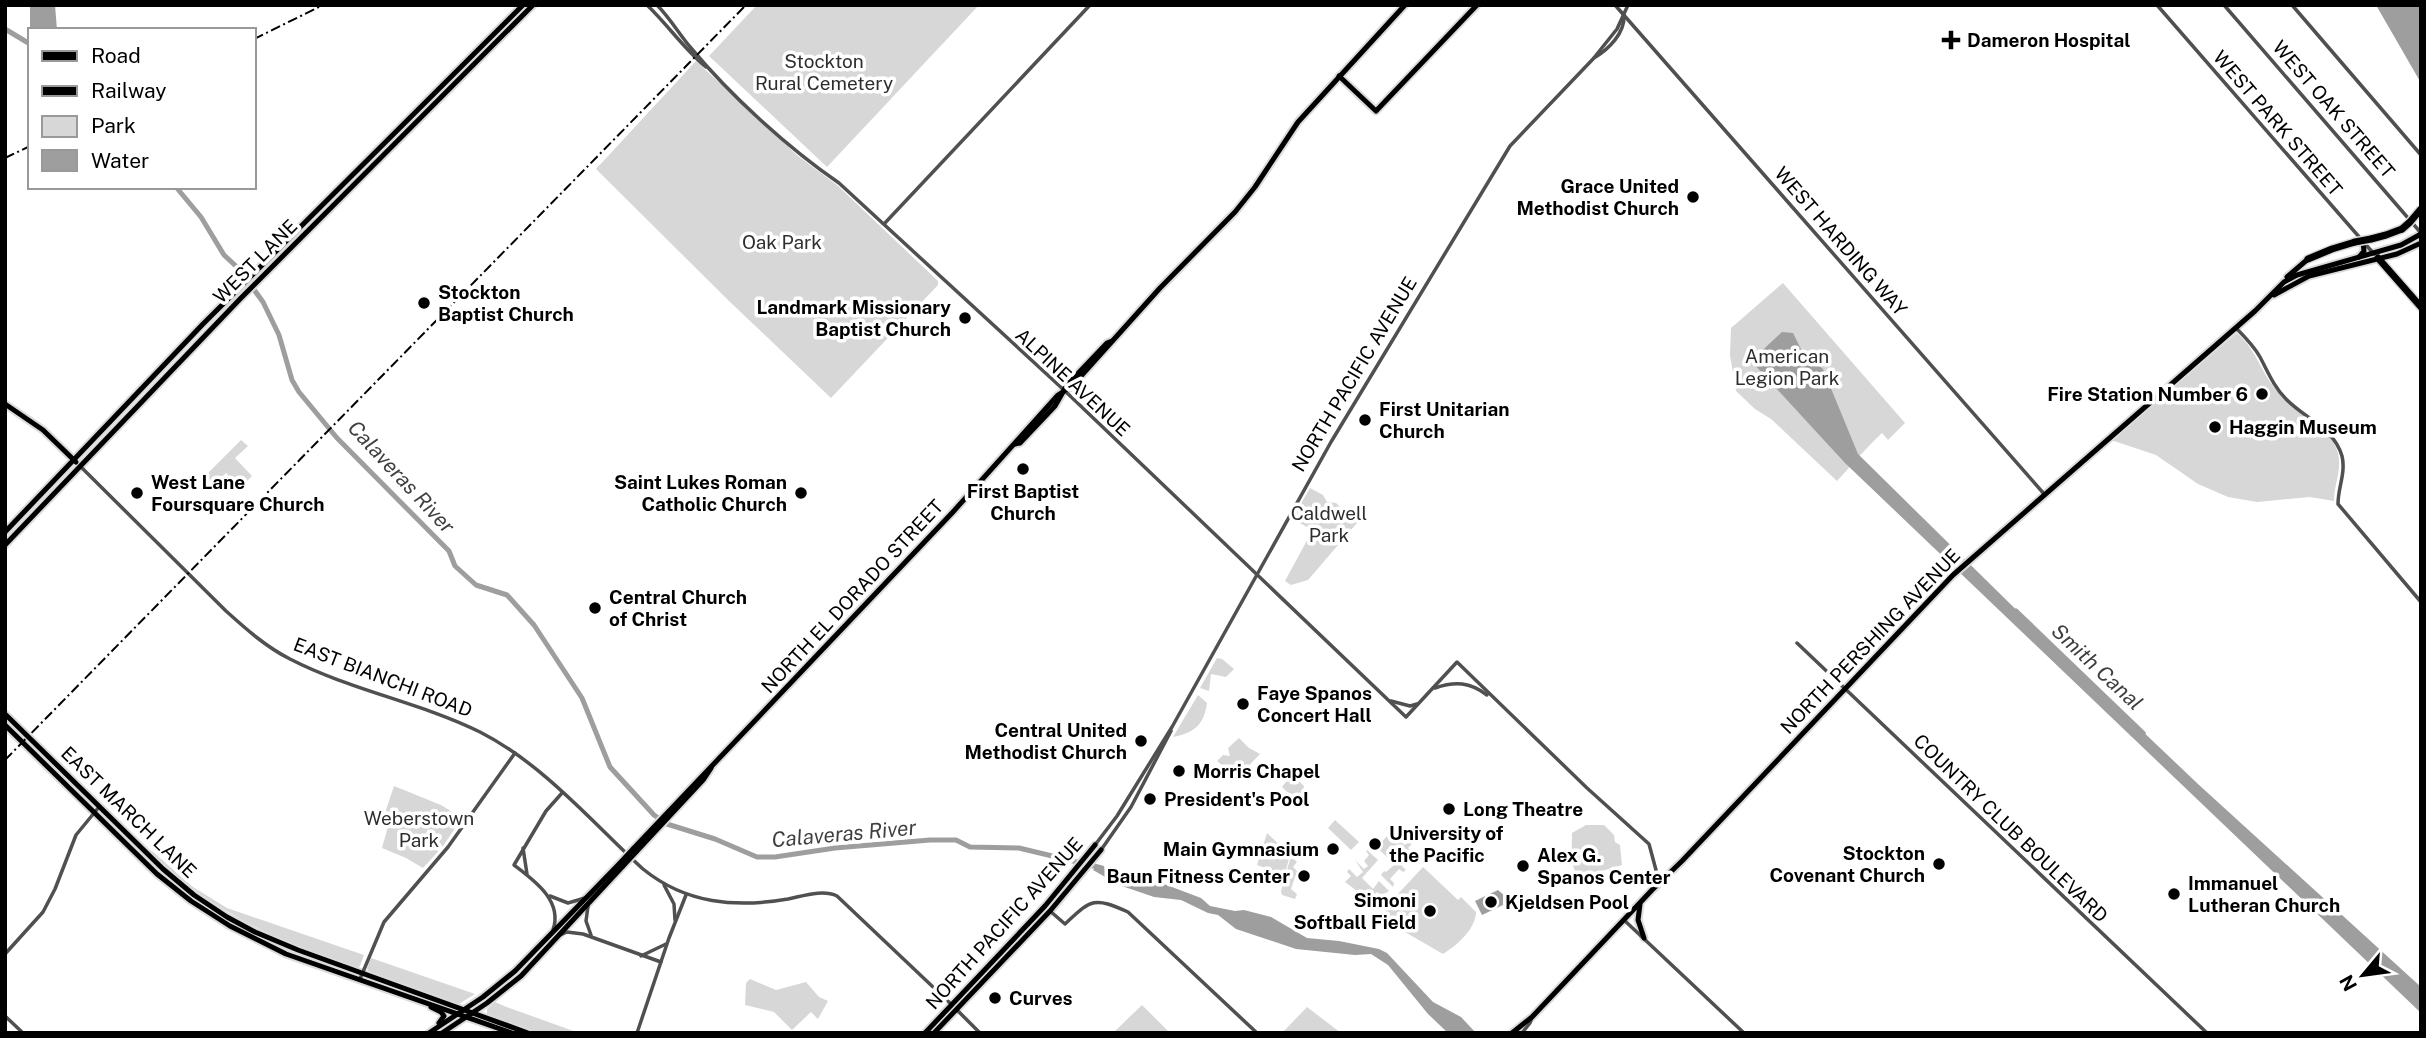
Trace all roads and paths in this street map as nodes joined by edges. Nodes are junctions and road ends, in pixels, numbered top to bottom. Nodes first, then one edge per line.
1 (523, 5) edge
2 (533, 5) edge
3 (647, 5) edge
4 (657, 5) edge
5 (1090, 5) edge
6 (1405, 5) edge
7 (1477, 5) edge
8 (1615, 5) edge
9 (1628, 5) edge
10 (2157, 5) edge
11 (2224, 5) edge
12 (2292, 5) edge
13 (1624, 15) junction
14 (1635, 27) junction
15 (1622, 30) junction
16 (1592, 59) junction
17 (715, 74) junction
18 (1339, 76) junction
19 (2421, 155) edge
20 (321, 207) junction
21 (2421, 209) edge
22 (884, 224) junction
23 (310, 228) junction
24 (298, 230) junction
25 (2421, 237) edge
26 (2363, 241) junction
27 (291, 248) junction
28 (2376, 256) junction
29 (2356, 258) junction
30 (2308, 260) joint
31 (2331, 271) junction
32 (2284, 282) junction
33 (2274, 295) junction
34 (2421, 307) edge
35 (2236, 328) junction
36 (1065, 391) junction
37 (5, 404) edge
38 (74, 460) junction
39 (80, 466) junction
40 (2045, 495) junction
41 (5, 532) edge
42 (5, 545) edge
43 (1257, 573) junction
44 (2421, 602) edge
45 (1797, 643) dead end
46 (1433, 689) junction
47 (1845, 689) junction
48 (1388, 700) junction
49 (1422, 701) junction
50 (1495, 701) junction
51 (5, 714) edge
52 (5, 725) edge
53 (515, 753) junction
54 (562, 793) junction
55 (96, 810) junction
56 (1098, 847) junction
57 (523, 848) junction
58 (527, 876) junction
59 (662, 883) junction
60 (1059, 890) junction
61 (1651, 890) junction
62 (548, 895) junction
63 (686, 895) junction
64 (587, 900) junction
65 (1640, 902) junction
66 (1049, 911) junction
67 (1624, 920) junction
68 (675, 922) junction
69 (556, 934) junction
70 (592, 937) junction
71 (1644, 938) junction
72 (667, 942) junction
73 (5, 954) edge
74 (640, 956) junction
75 (995, 959) junction
76 (661, 962) junction
77 (361, 976) junction
78 (987, 976) junction
79 (419, 1000) junction
80 (954, 1007) junction
81 (461, 1011) junction
82 (470, 1015) junction
83 (5, 1016) edge
84 (1532, 1017) junction
85 (431, 1031) edge
86 (23, 1033) edge
87 (442, 1033) edge
88 (512, 1033) edge
89 (528, 1033) edge
90 (637, 1033) edge
91 (925, 1033) edge
92 (934, 1033) edge
93 (980, 1033) edge
94 (1257, 1033) edge
95 (1512, 1033) edge
96 (1522, 1033) edge
97 (1744, 1033) edge
98 (2207, 1033) edge

1 - 20 main road, WEST LANE
2 - 23 main road, WEST LANE
3 - 17 street, ALPINE AVENUE
4 - 17 street, ALPINE AVENUE
5 - 22 street
6 - 18 main road, NORTH EL DORADO STREET
7 - 18 main road
8 - 13 street, WEST HARDING WAY
9 - 13 street
10 - 26 street, WEST PARK STREET
11 - 25 street, WEST OAK STREET
12 - 19 street
13 - 14 street, WEST HARDING WAY
13 - 15 street
13 - 16 street, NORTH PACIFIC AVENUE
14 - 15 street
14 - 40 street, WEST HARDING WAY
15 - 16 street, NORTH PACIFIC AVENUE
16 - 43 street, NORTH PACIFIC AVENUE
17 - 22 street, ALPINE AVENUE
18 - 36 main road, NORTH EL DORADO STREET
20 - 23 main road
20 - 24 main road, WEST LANE
21 - 26 highway, bridge
22 - 36 street, ALPINE AVENUE
23 - 27 main road, WEST LANE
24 - 27 main road
24 - 38 main road, WEST LANE
25 - 28 main road, NORTH PERSHING AVENUE
25 - 28 main road, NORTH PERSHING AVENUE
26 - 28 street, WEST PARK STREET
26 - 29 main road
26 - 30 highway
27 - 39 main road, WEST LANE
28 - 29 main road, NORTH PERSHING AVENUE
28 - 31 main road, NORTH PERSHING AVENUE
28 - 34 highway
29 - 31 main road
29 - 32 main road, NORTH PERSHING AVENUE
30 - 32 main road
31 - 33 main road, NORTH PERSHING AVENUE
32 - 33 main road, NORTH PERSHING AVENUE
33 - 35 main road, NORTH PERSHING AVENUE
35 - 40 main road, NORTH PERSHING AVENUE
35 - 44 street
36 - 43 street, ALPINE AVENUE
36 - 64 main road, NORTH EL DORADO STREET, bridge
37 - 38 main road, EAST BIANCHI ROAD
38 - 39 main road, EAST BIANCHI ROAD
38 - 41 main road, WEST LANE
39 - 42 main road, WEST LANE
39 - 53 street, EAST BIANCHI ROAD
40 - 47 main road, NORTH PERSHING AVENUE
43 - 48 street, ALPINE AVENUE
43 - 56 street, NORTH PACIFIC AVENUE
45 - 47 street, COUNTRY CLUB BOULEVARD
46 - 49 street
46 - 50 street
46 - 50 street
47 - 61 main road, NORTH PERSHING AVENUE
47 - 98 street, COUNTRY CLUB BOULEVARD
48 - 49 street
48 - 49 street, ALPINE AVENUE
50 - 61 street
51 - 55 main road, EAST MARCH LANE
52 - 55 main road, EAST MARCH LANE
53 - 54 street, EAST BIANCHI ROAD
53 - 77 street
54 - 57 street
54 - 59 street, EAST BIANCHI ROAD
55 - 73 street
55 - 77 main road, EAST MARCH LANE
56 - 60 main road, NORTH PACIFIC AVENUE
56 - 66 main road, NORTH PACIFIC AVENUE
57 - 58 street
57 - 58 street
58 - 62 street
59 - 63 street, EAST BIANCHI ROAD
59 - 68 street
60 - 66 main road
60 - 75 main road, NORTH PACIFIC AVENUE
61 - 65 main road, NORTH PERSHING AVENUE
62 - 64 street
62 - 69 street
63 - 68 street
63 - 80 street, EAST BIANCHI ROAD
64 - 69 main road, NORTH EL DORADO STREET
64 - 70 street
65 - 67 main road, NORTH PERSHING AVENUE
65 - 71 main road
66 - 78 main road, NORTH PACIFIC AVENUE
66 - 94 street
67 - 71 street
67 - 84 main road, NORTH PERSHING AVENUE
68 - 72 street
69 - 70 street
69 - 81 main road, NORTH EL DORADO STREET
69 - 82 main road, NORTH EL DORADO STREET
70 - 74 street
71 - 97 street
72 - 74 street
72 - 76 street
74 - 76 street
75 - 78 main road
75 - 80 main road, NORTH PACIFIC AVENUE
76 - 90 street
77 - 79 main road, EAST MARCH LANE
77 - 81 main road, EAST MARCH LANE
78 - 80 main road, NORTH PACIFIC AVENUE
79 - 81 main road, EAST MARCH LANE
79 - 85 main road
80 - 91 main road, NORTH PACIFIC AVENUE
80 - 92 main road
80 - 93 street, EAST BIANCHI ROAD
81 - 82 main road
81 - 85 main road, NORTH EL DORADO STREET
82 - 87 main road, NORTH EL DORADO STREET
82 - 88 main road
82 - 89 main road
83 - 86 street
84 - 95 main road, NORTH PERSHING AVENUE
84 - 96 street

